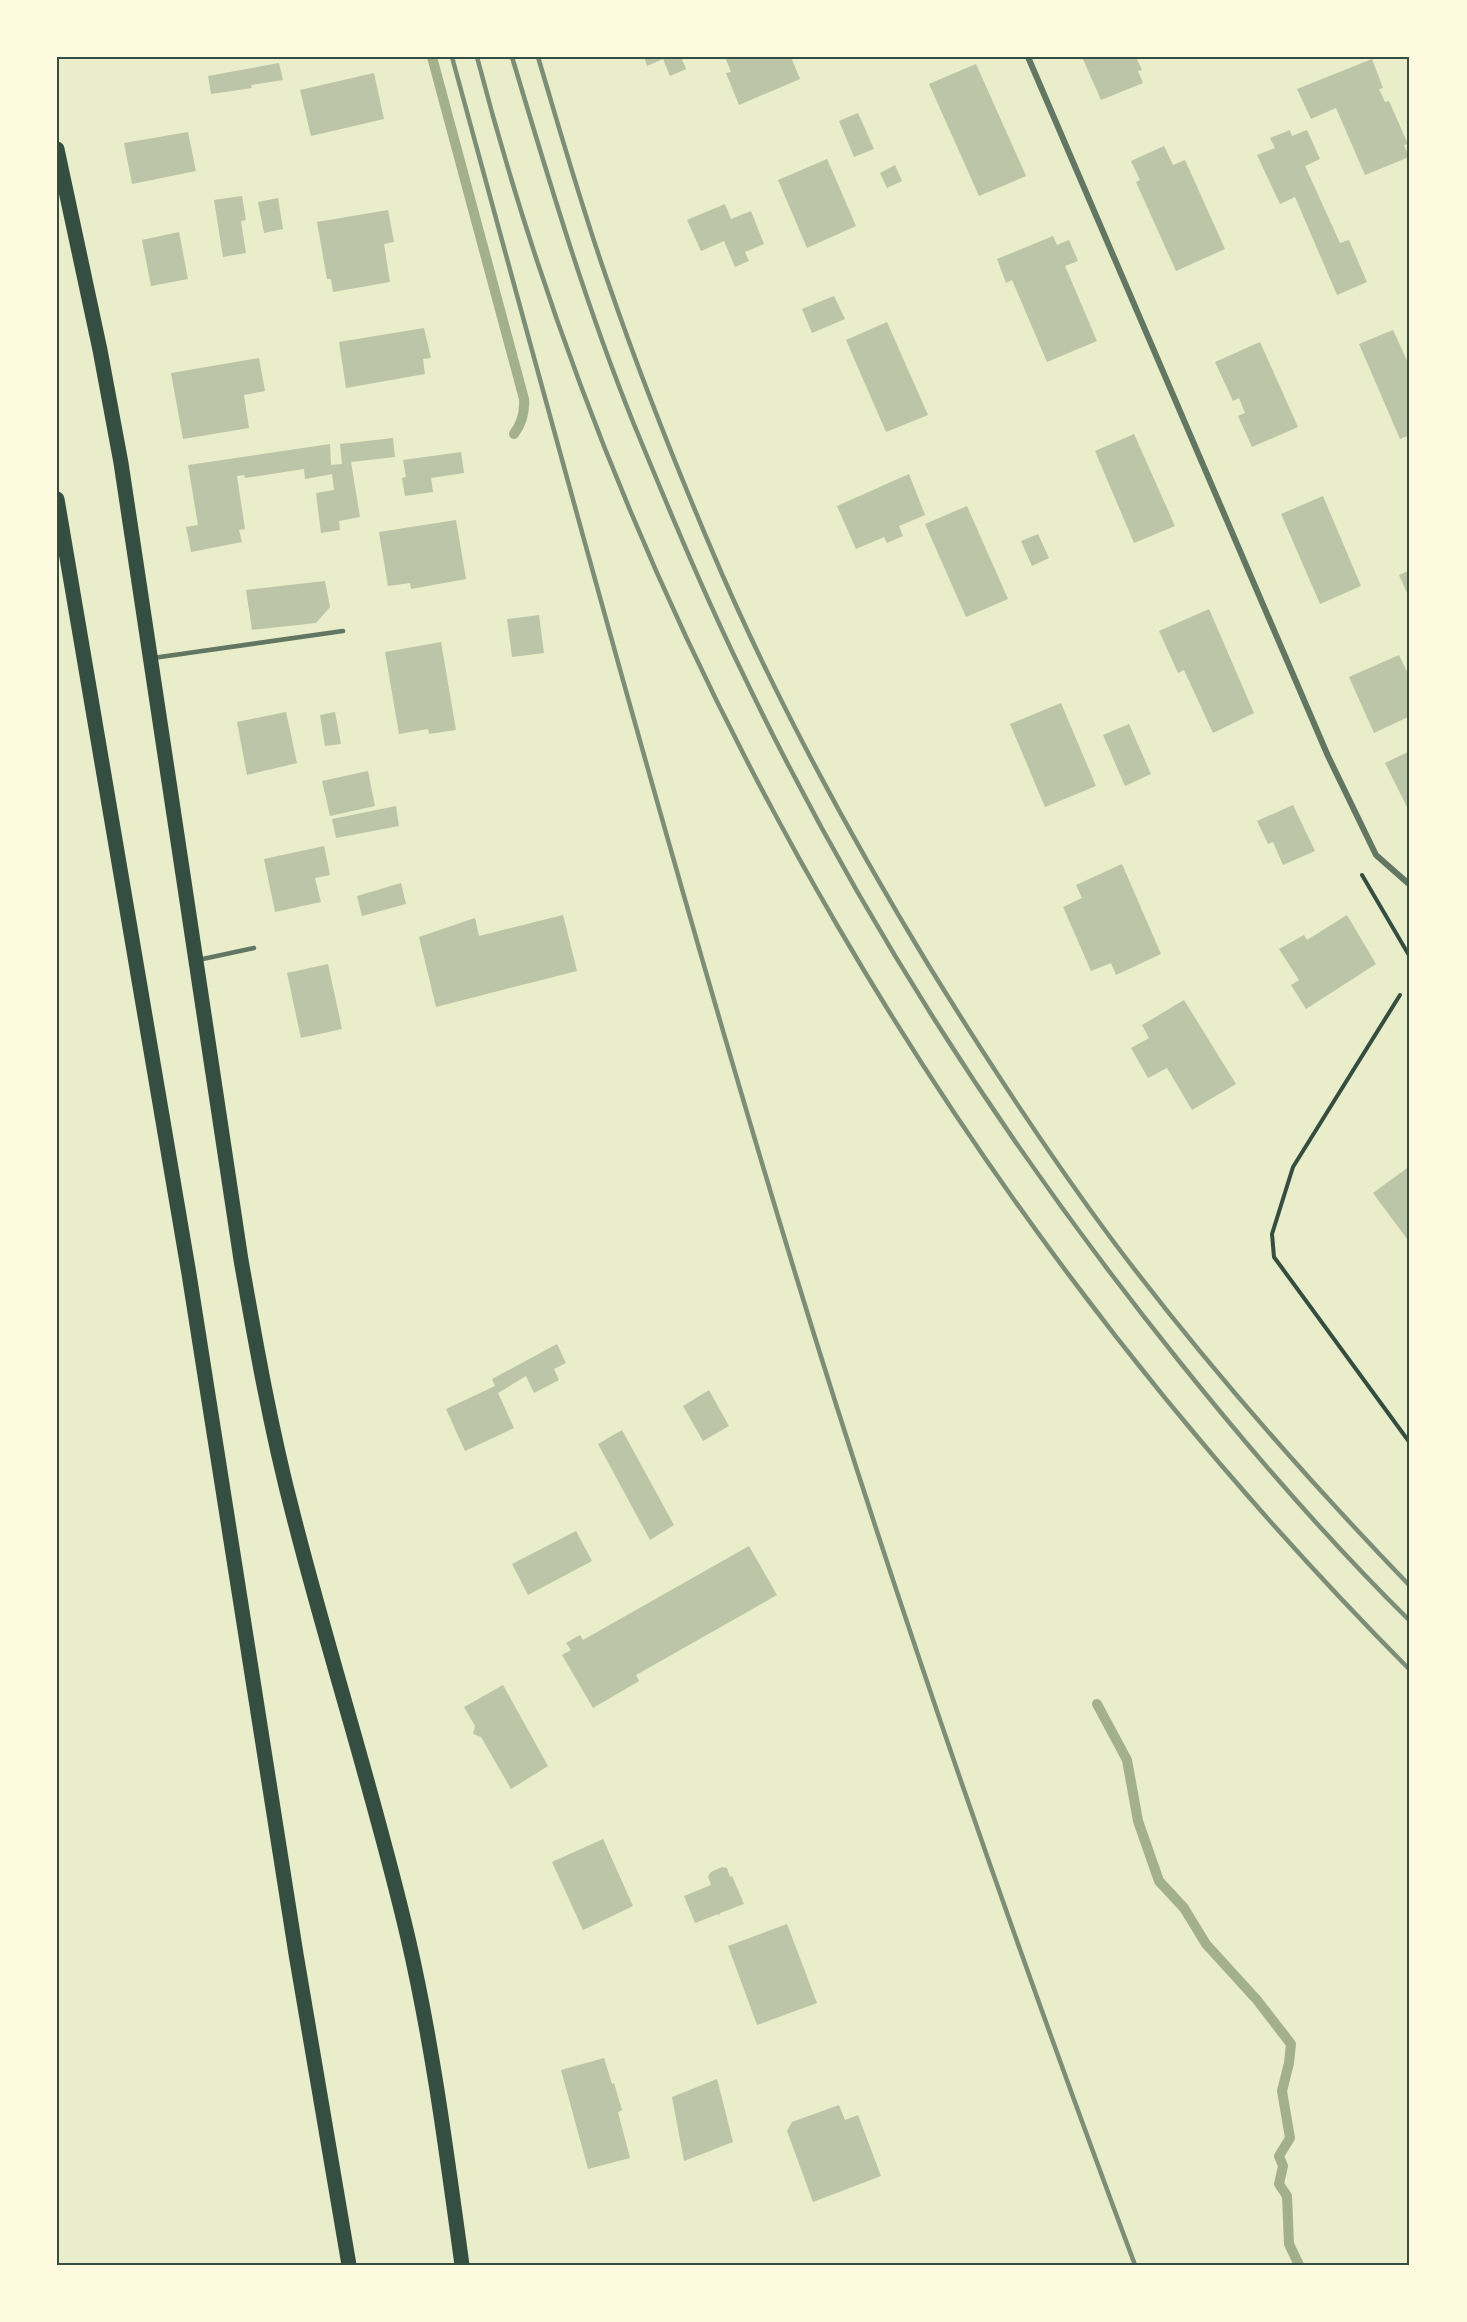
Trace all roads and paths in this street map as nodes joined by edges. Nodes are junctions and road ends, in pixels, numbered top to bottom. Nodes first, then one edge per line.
1 (1028, 57) edge
2 (57, 149) edge
3 (57, 499) edge
4 (343, 631) dead end
5 (150, 659) junction
6 (1410, 885) edge
7 (254, 948) dead end
8 (196, 960) junction
9 (1400, 995) dead end
10 (1410, 1443) edge
11 (349, 2265) edge
12 (462, 2265) edge

1 - 6 street
2 - 5 main road
3 - 11 main road
4 - 5 lane
5 - 8 main road
7 - 8 lane
8 - 12 main road
9 - 10 path

